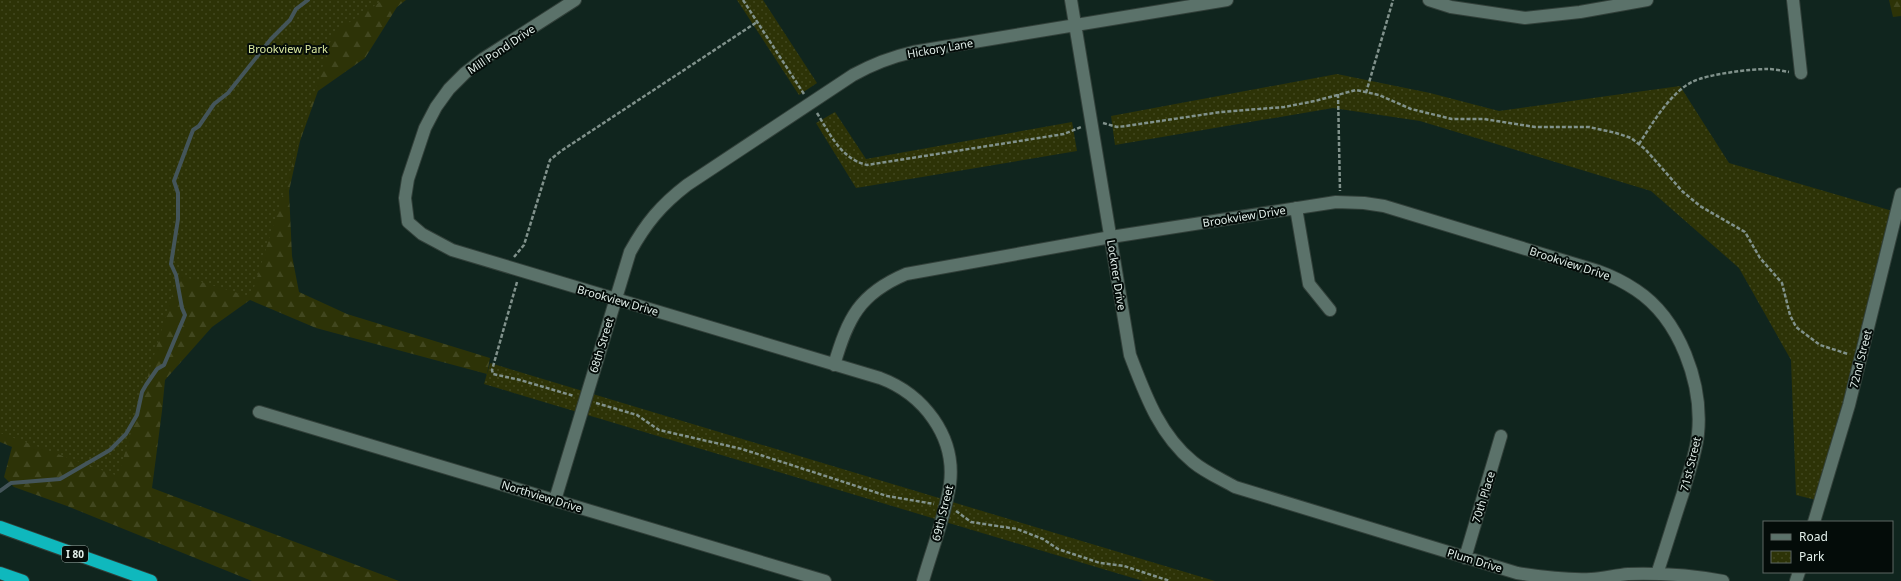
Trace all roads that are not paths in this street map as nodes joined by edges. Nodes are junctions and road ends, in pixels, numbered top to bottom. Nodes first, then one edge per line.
1 (575, 0) edge
2 (1071, 0) edge
3 (1227, 0) edge
4 (1647, 0) edge
5 (1793, 0) edge
6 (1433, 1) edge
7 (1625, 2) edge
8 (1075, 25) junction
9 (1801, 73) road end
10 (687, 185) joint
11 (1901, 194) edge
12 (1296, 208) junction
13 (408, 222) joint
14 (1110, 237) junction
15 (615, 299) junction
16 (1330, 310) dead end
17 (1673, 331) joint
18 (834, 365) junction
19 (880, 378) joint
20 (259, 412) dead end
21 (1501, 436) dead end
22 (1258, 494) joint
23 (555, 500) junction
24 (1814, 521) edge
25 (0, 527) edge
26 (1465, 558) junction
27 (0, 573) edge
28 (1658, 574) junction
29 (22, 581) edge
30 (151, 581) edge
31 (825, 581) edge
32 (923, 581) edge
33 (1723, 581) edge

1 - 13 street, Mill Pond Drive
2 - 8 street, Lockner Drive
3 - 8 street, Hickory Lane
4 - 7 street
5 - 9 street
6 - 7 street
8 - 10 street, Hickory Lane
8 - 14 street, Lockner Drive
10 - 15 street, 68th Street
11 - 24 street, 72nd Street
12 - 14 street, Brookview Drive
12 - 16 street
12 - 17 street, Brookview Drive
13 - 15 street, Brookview Drive
14 - 18 street, Brookview Drive
14 - 22 street, Lockner Drive
15 - 18 street, Brookview Drive
15 - 23 street, 68th Street
17 - 28 street, 71st Street
18 - 19 street, Brookview Drive
19 - 32 street, 69th Street
20 - 23 street, Northview Drive
21 - 26 street, 70th Place
22 - 26 street, Plum Drive
23 - 31 street, Northview Drive
25 - 30 highway, I 80
26 - 28 street, Plum Drive
27 - 29 highway
28 - 33 street, Plum Drive

